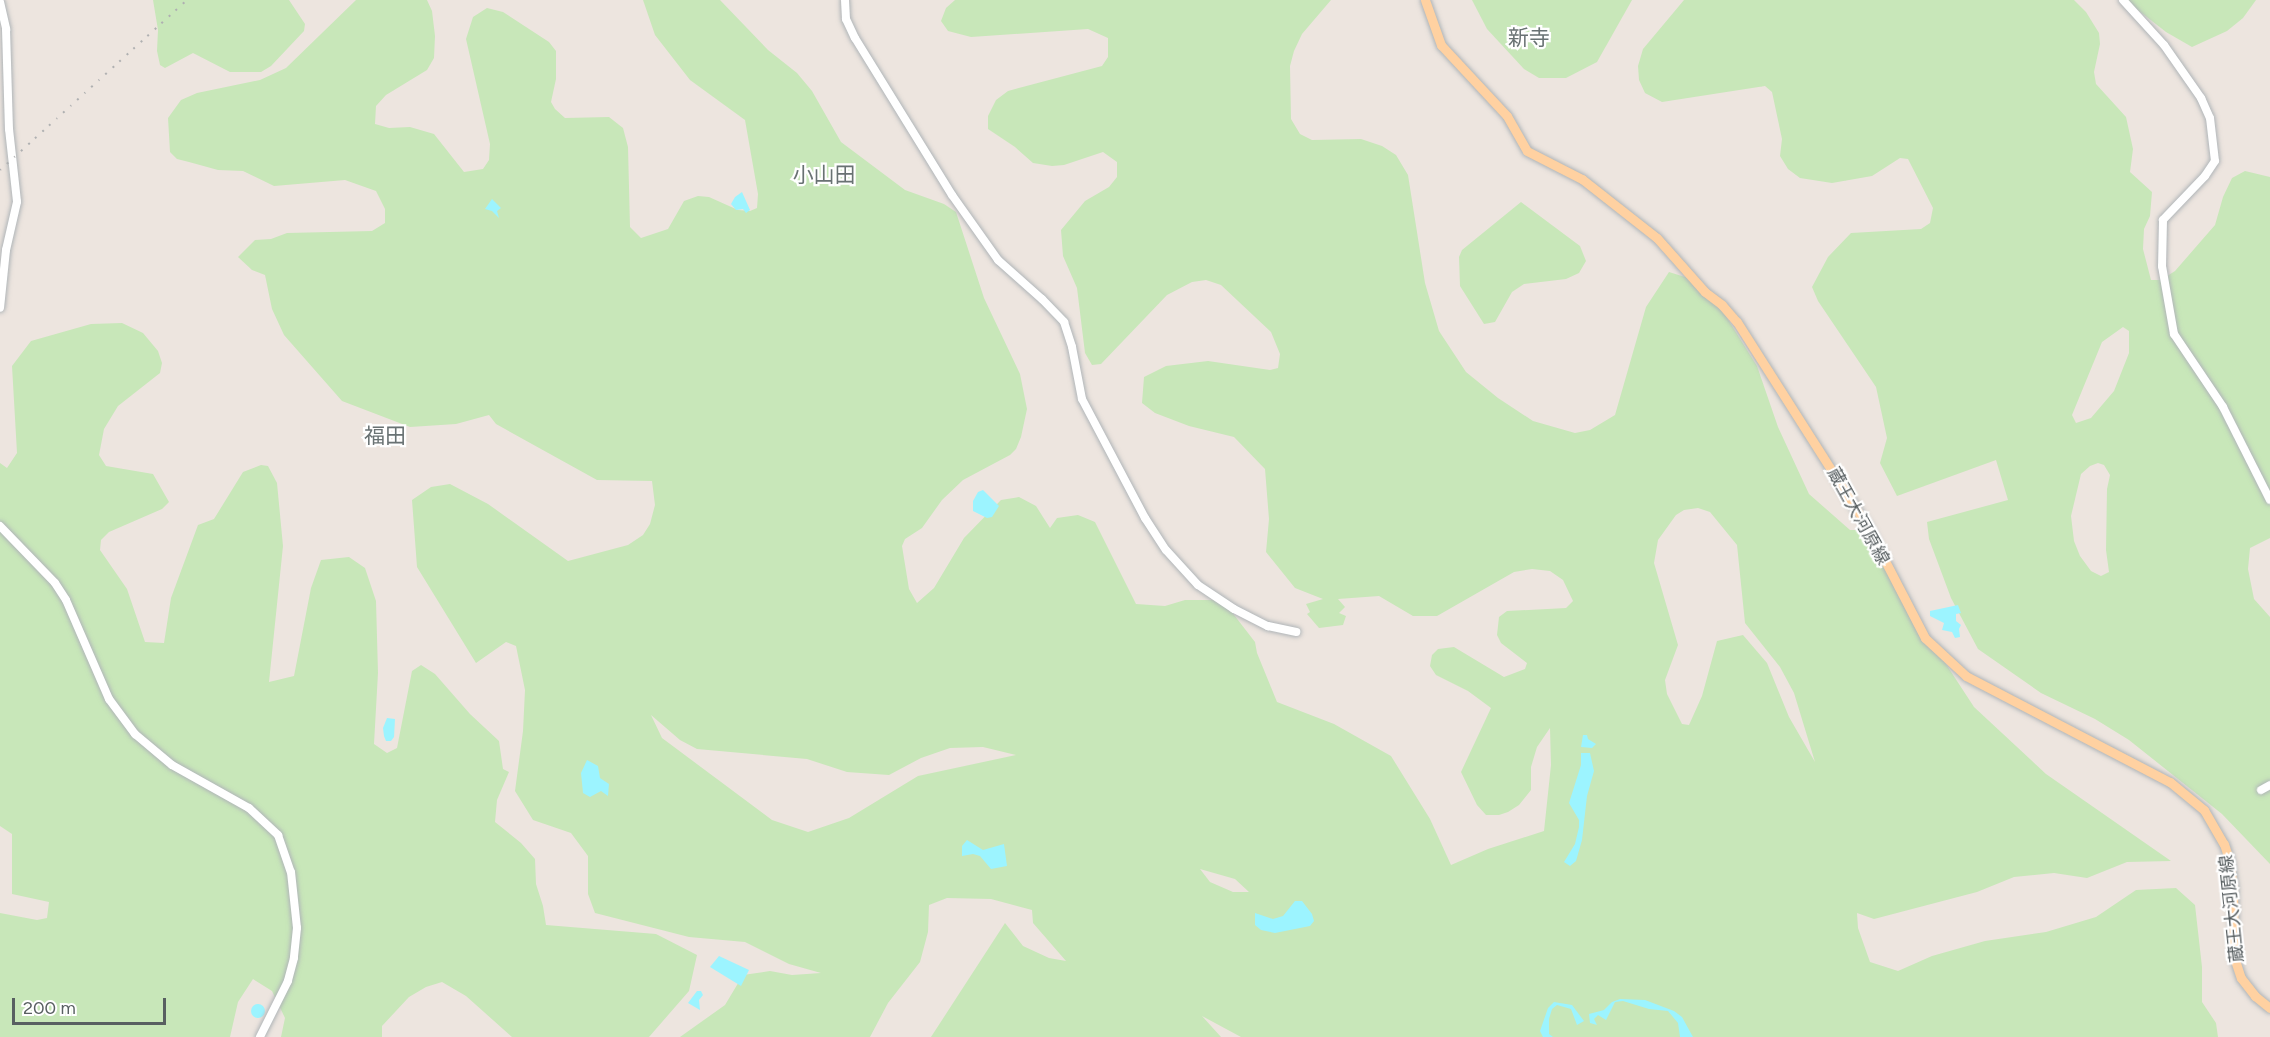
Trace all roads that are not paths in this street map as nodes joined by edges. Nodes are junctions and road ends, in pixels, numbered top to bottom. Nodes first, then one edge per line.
1 (845, 0) edge
2 (1425, 0) edge
3 (2123, 0) edge
4 (0, 2) edge
5 (0, 308) edge
6 (2270, 500) edge
7 (0, 526) edge
8 (1296, 632) dead end
9 (2270, 785) edge
10 (2261, 790) dead end
11 (2270, 1008) edge
12 (260, 1037) edge

1 - 8 street
2 - 11 main road, 蔵王大河原線
3 - 6 street
4 - 5 street
7 - 12 street
9 - 10 street

